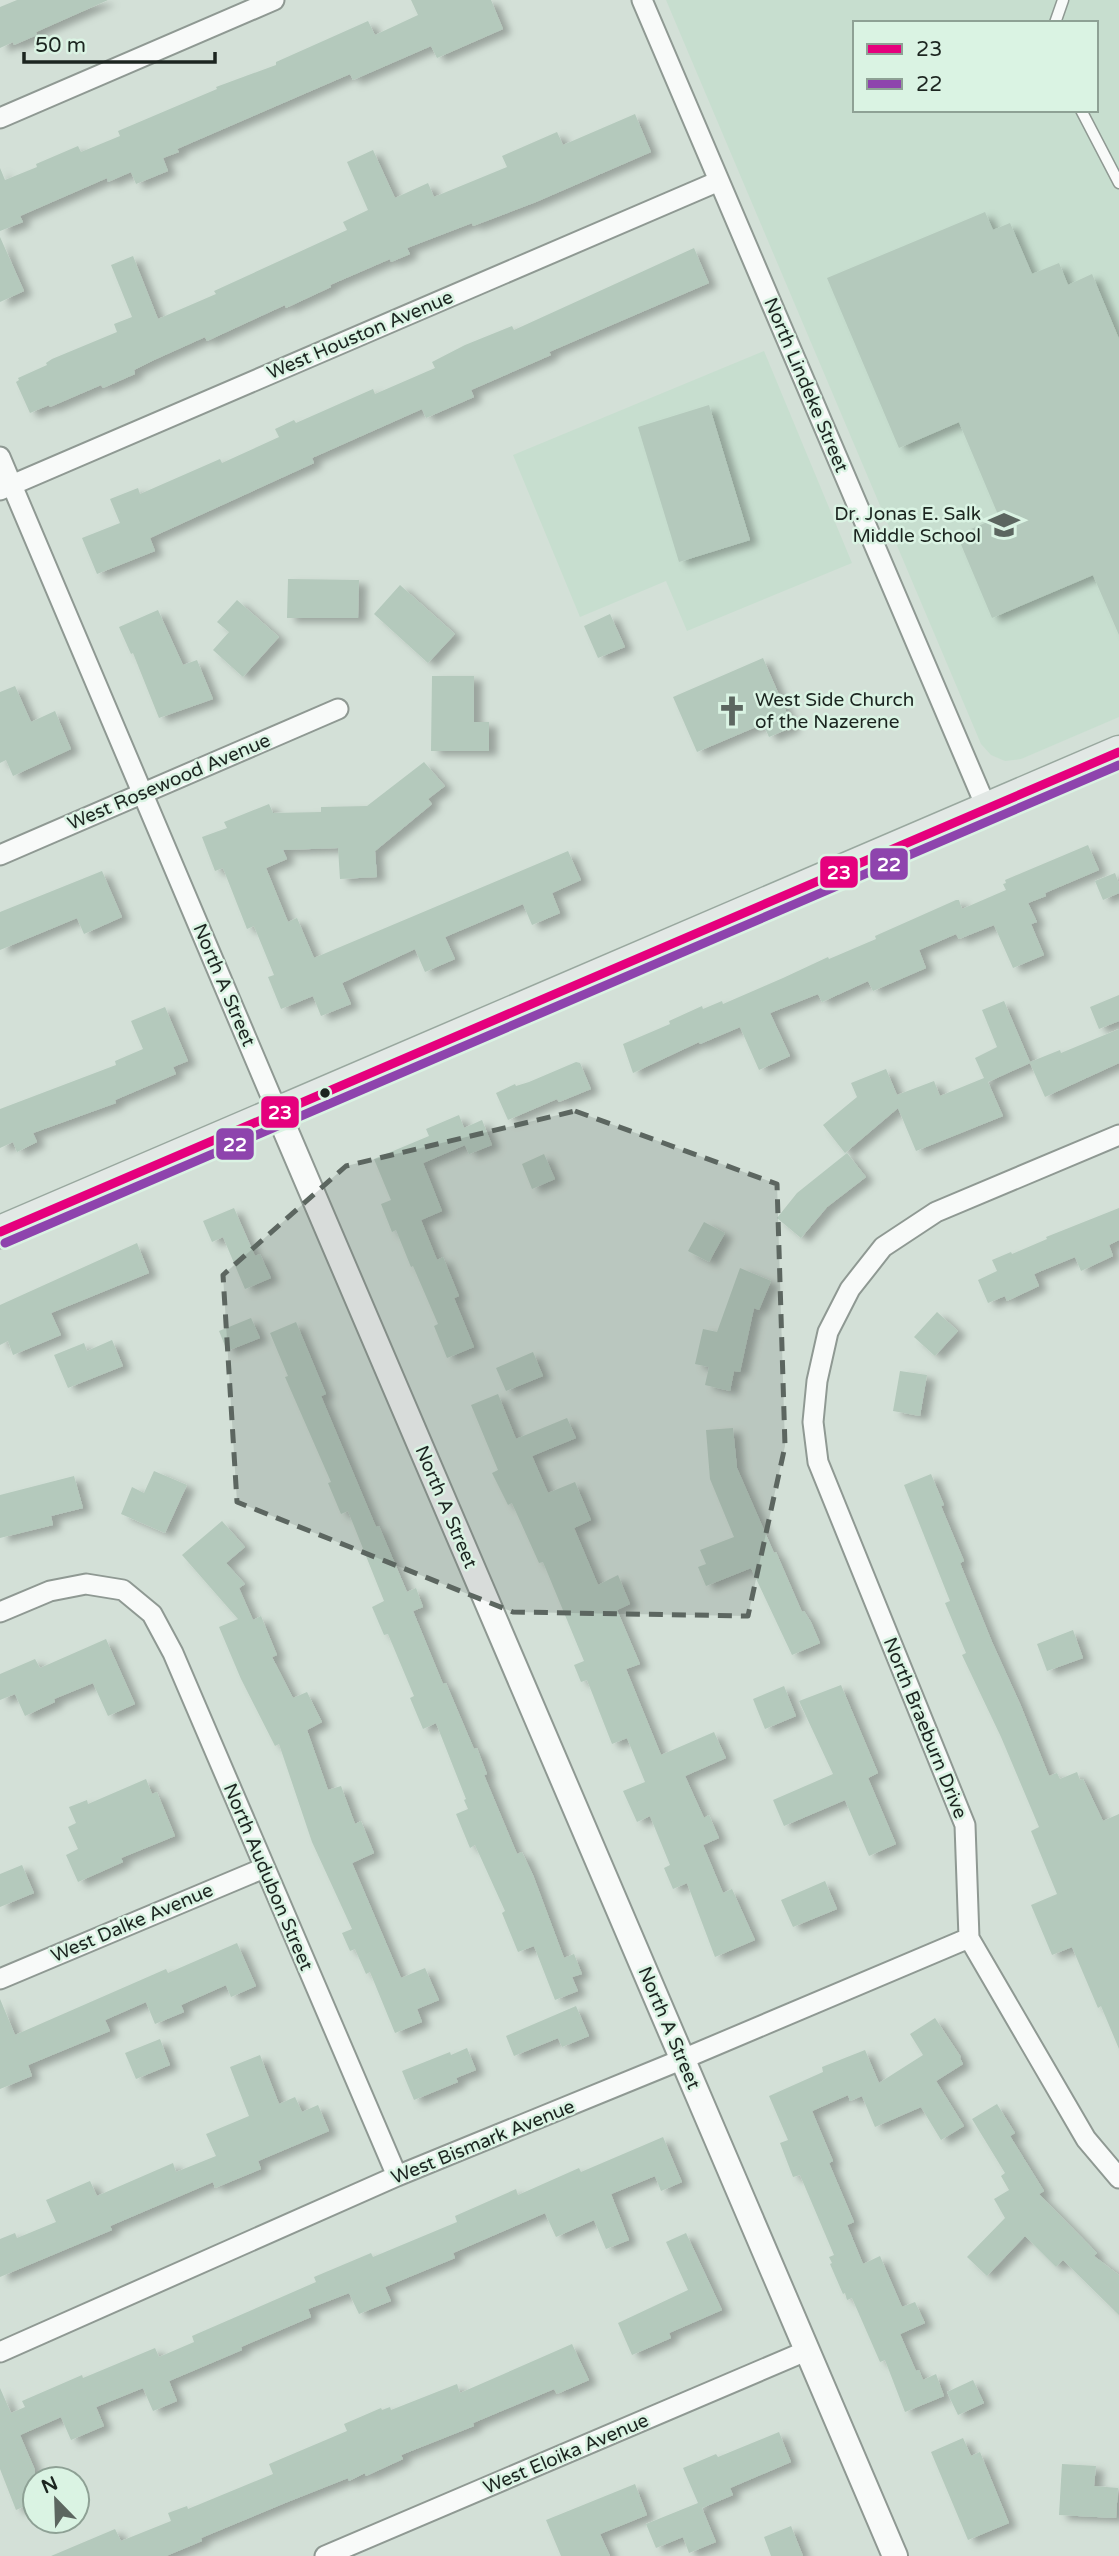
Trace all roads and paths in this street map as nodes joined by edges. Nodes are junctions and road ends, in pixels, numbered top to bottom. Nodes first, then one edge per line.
1 (274, 0) edge
2 (642, 0) edge
3 (1063, 0) edge
4 (1056, 21) edge
5 (1082, 112) edge
6 (0, 118) edge
7 (719, 181) junction
8 (1119, 183) edge
9 (0, 457) edge
10 (6, 487) edge
11 (338, 709) dead end
12 (1119, 752) edge
13 (143, 794) junction
14 (987, 808) junction
15 (0, 855) edge
16 (278, 1113) junction
17 (1119, 1135) edge
18 (0, 1232) edge
19 (0, 1612) edge
20 (264, 1868) junction
21 (969, 1938) junction
22 (0, 1979) edge
23 (682, 2059) junction
24 (397, 2176) junction
25 (1119, 2178) edge
26 (806, 2351) junction
27 (0, 2352) edge
28 (326, 2556) edge
29 (895, 2556) edge

1 - 6 street
2 - 7 street, North Lindeke Street
3 - 4 lane
5 - 8 lane
7 - 10 street, West Houston Avenue
7 - 14 street, North Lindeke Street
9 - 10 street, North A Street
10 - 13 street, North A Street
11 - 13 street, West Rosewood Avenue
12 - 14 main road
13 - 15 street, West Rosewood Avenue
13 - 16 street, North A Street
14 - 16 main road
16 - 18 main road
16 - 23 street, North A Street
17 - 21 street, North Braeburn Drive
19 - 20 street, North Audubon Street
20 - 22 street, West Dalke Avenue
20 - 24 street, North Audubon Street
21 - 23 street, West Bismark Avenue
21 - 25 street, North Braeburn Drive
23 - 24 street, West Bismark Avenue
23 - 26 street, North A Street
24 - 27 street, West Bismark Avenue
26 - 28 street, West Eloika Avenue
26 - 29 street, North A Street

